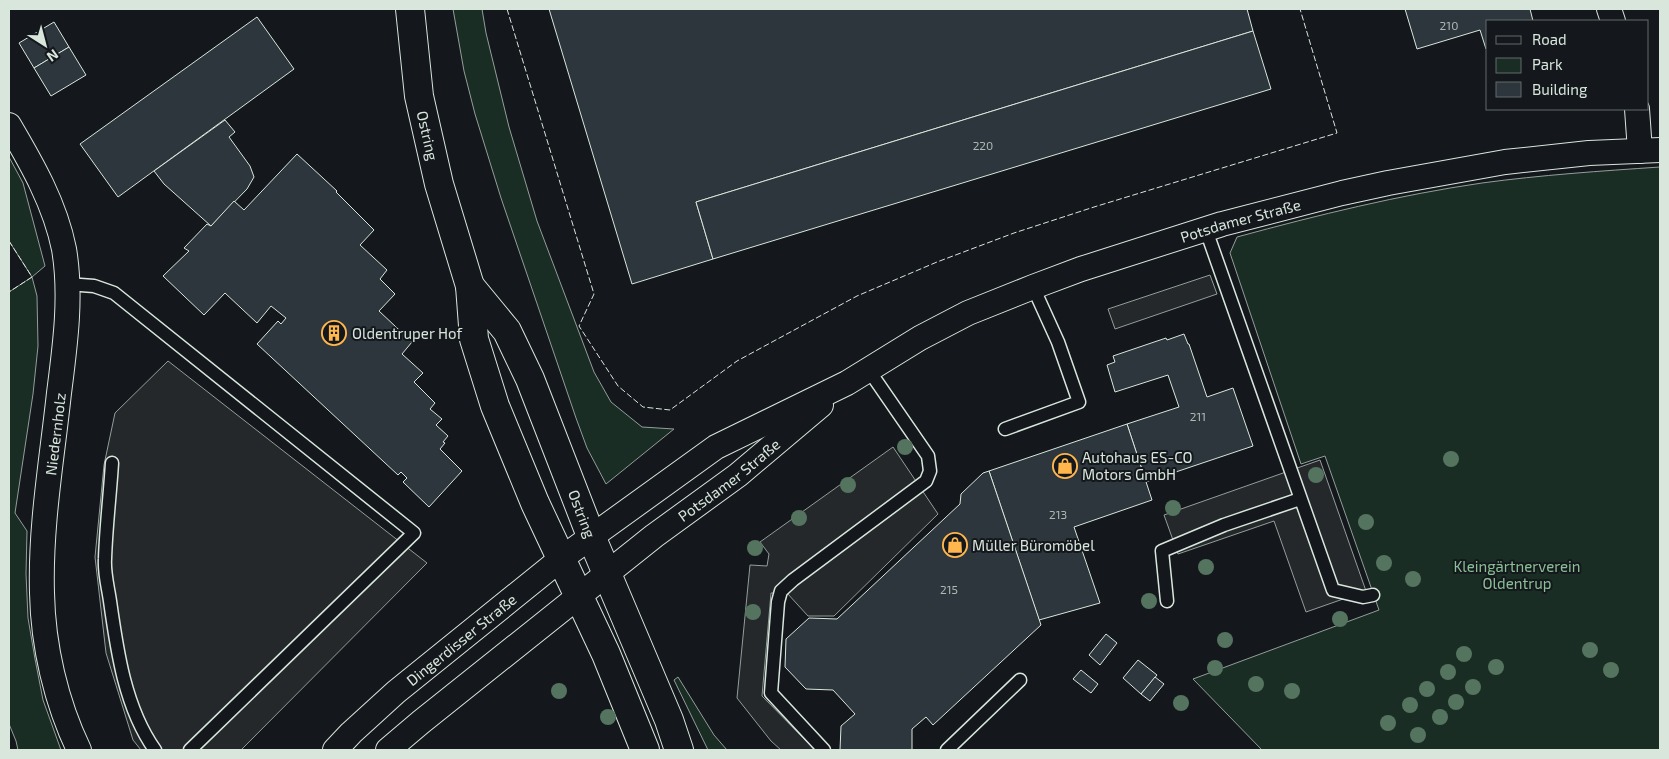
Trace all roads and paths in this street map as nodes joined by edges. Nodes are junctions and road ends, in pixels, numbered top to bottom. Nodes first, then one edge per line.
1 (410, 9) edge
2 (1637, 110) edge
3 (9, 125) edge
4 (1650, 150) edge
5 (1206, 230) junction
6 (67, 284) junction
7 (470, 286) junction
8 (1033, 287) junction
9 (868, 369) junction
10 (847, 383) junction
11 (1004, 429) dead end
12 (112, 463) dead end
13 (1300, 499) junction
14 (591, 536) junction
15 (562, 558) junction
16 (608, 573) junction
17 (1374, 595) dead end
18 (580, 596) junction
19 (1166, 601) dead end
20 (1020, 680) dead end
21 (79, 750) edge
22 (155, 750) edge
23 (190, 750) edge
24 (336, 750) edge
25 (388, 750) edge
26 (645, 750) edge
27 (679, 750) edge
28 (824, 750) edge
29 (947, 750) edge

1 - 7 main road, Ostring
2 - 4 street
3 - 6 street, Niedernholz
4 - 5 street, Potsdamer Straße
5 - 8 street, Potsdamer Straße
5 - 13 lane
6 - 21 street, Niedernholz
6 - 23 lane
7 - 14 main road, Ostring
7 - 15 main road, Ostring
8 - 9 street, Potsdamer Straße
8 - 11 lane
9 - 10 street, Potsdamer Straße
9 - 28 lane
10 - 14 street, Potsdamer Straße
10 - 16 street, Potsdamer Straße
12 - 22 lane
13 - 17 lane
13 - 19 lane
14 - 15 street, Dingerdisser Straße
14 - 16 main road, Ostring
15 - 18 main road, Ostring
15 - 24 street, Dingerdisser Straße
16 - 18 street
16 - 27 main road, Ostring
18 - 25 street
18 - 26 main road, Ostring
20 - 29 lane

